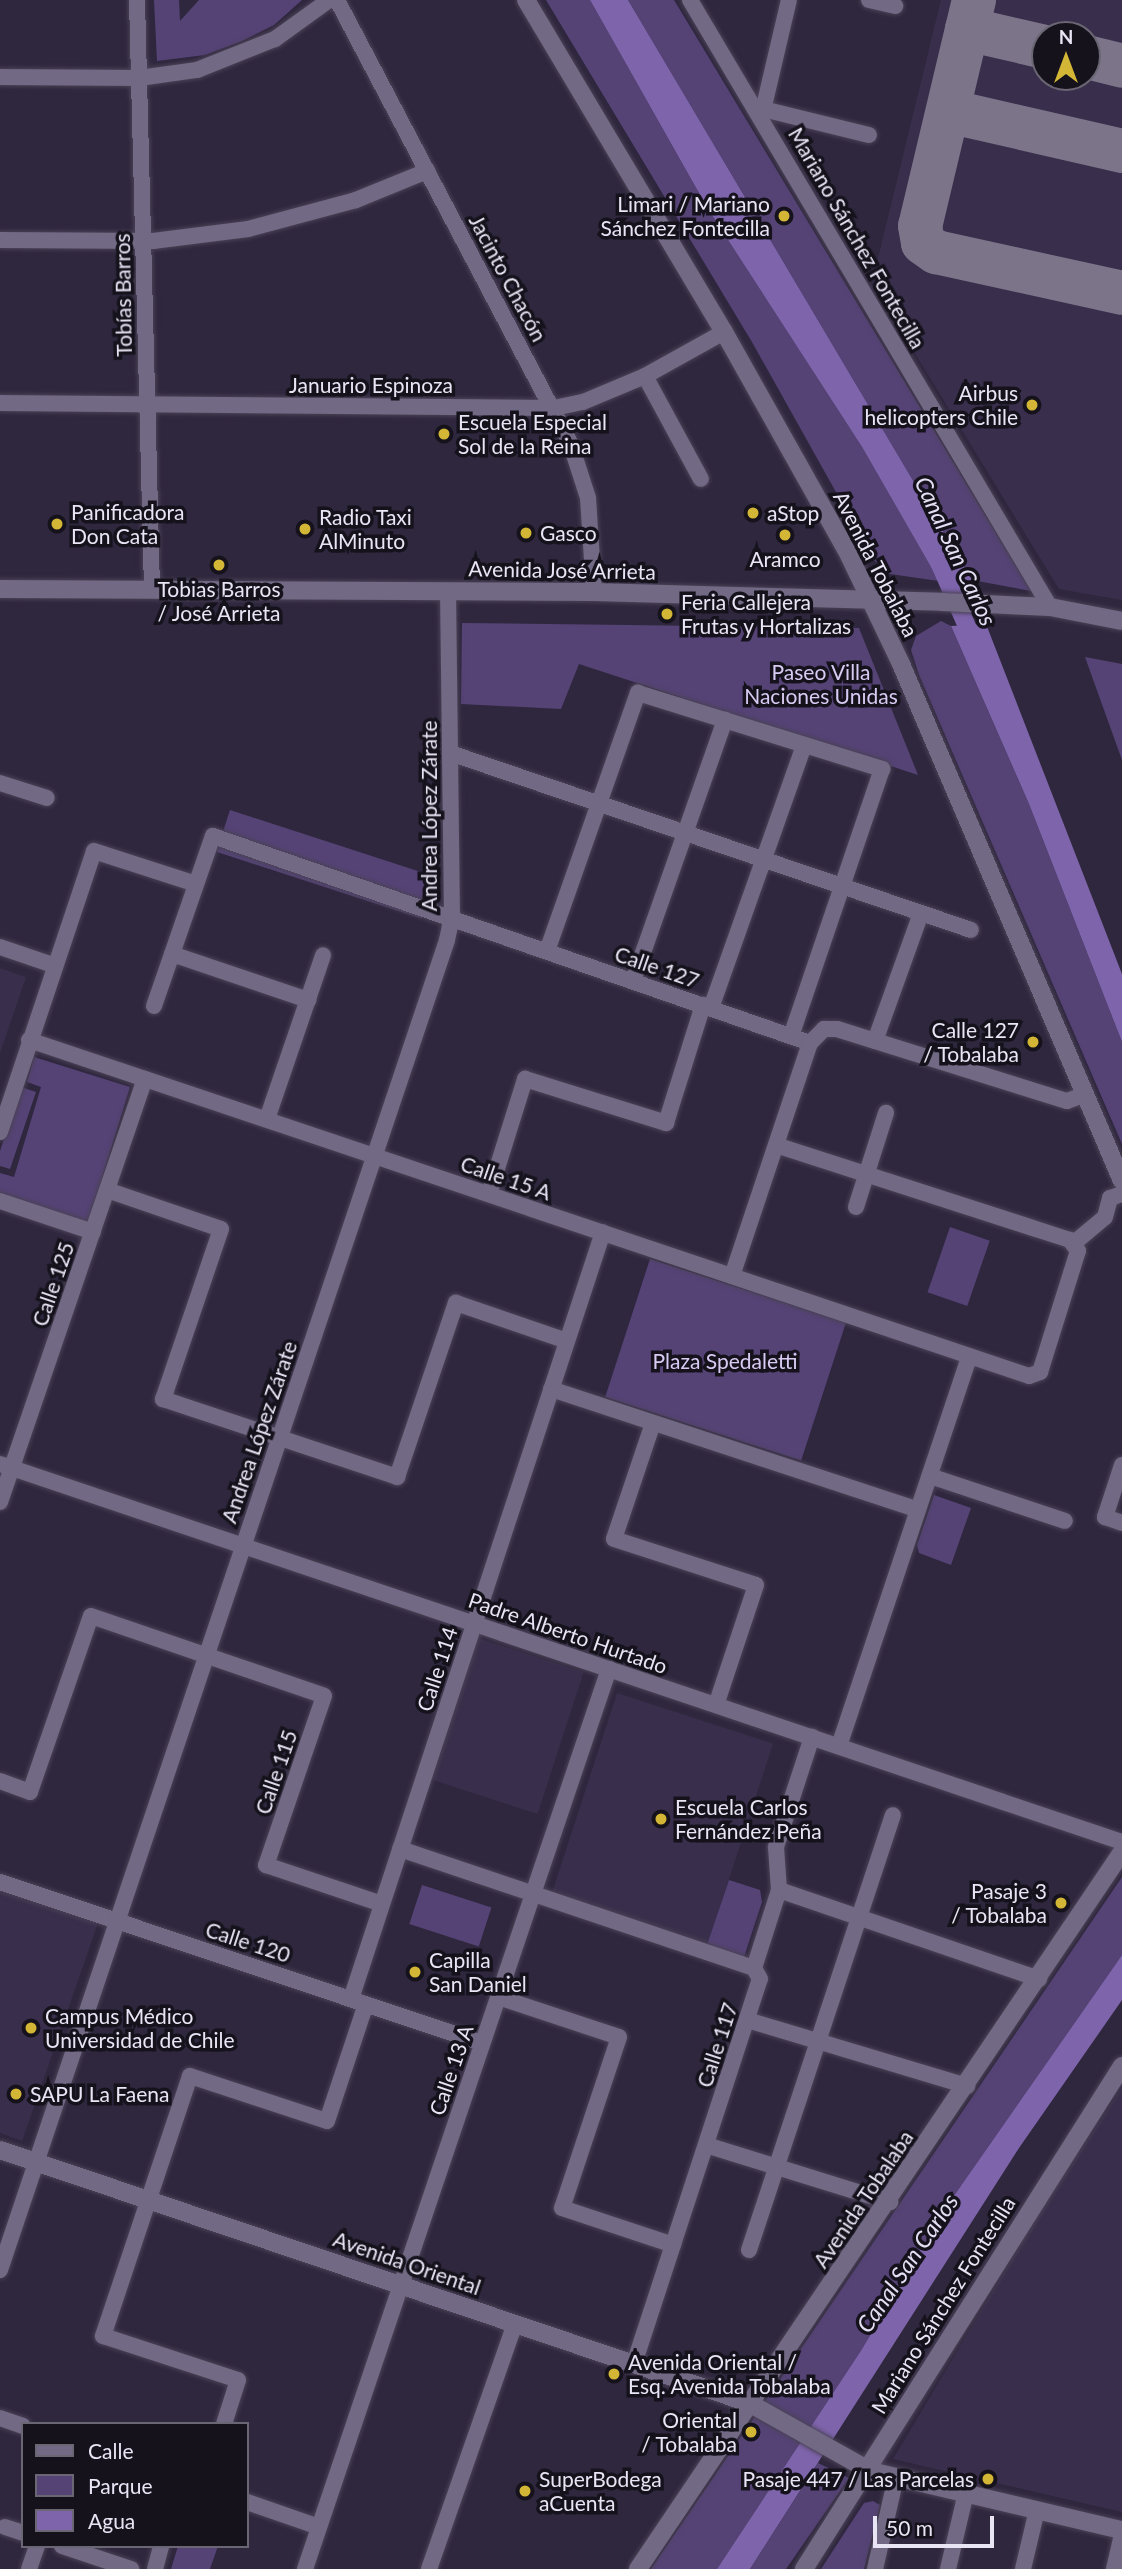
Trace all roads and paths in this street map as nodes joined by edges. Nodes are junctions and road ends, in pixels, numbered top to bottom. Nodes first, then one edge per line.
1 (136, 0) edge
2 (329, 0) edge
3 (337, 0) edge
4 (526, 0) edge
5 (690, 0) edge
6 (789, 0) edge
7 (869, 0) edge
8 (895, 6) dead end
9 (0, 77) edge
10 (139, 78) junction
11 (762, 114) junction
12 (869, 135) dead end
13 (427, 171) junction
14 (0, 240) edge
15 (143, 241) junction
16 (724, 332) junction
17 (645, 376) junction
18 (0, 403) edge
19 (147, 405) junction
20 (554, 408) junction
21 (701, 479) dead end
22 (0, 589) edge
23 (152, 590) junction
24 (448, 591) junction
25 (594, 592) junction
26 (872, 600) junction
27 (1050, 607) junction
28 (1122, 621) edge
29 (725, 720) junction
30 (804, 745) junction
31 (450, 753) junction
32 (0, 783) edge
33 (47, 798) dead end
34 (599, 804) junction
35 (685, 833) junction
36 (764, 859) junction
37 (196, 884) junction
38 (842, 886) junction
39 (920, 913) junction
40 (452, 917) junction
41 (971, 930) dead end
42 (0, 947) edge
43 (547, 951) junction
44 (172, 954) junction
45 (323, 955) dead end
46 (53, 965) junction
47 (633, 981) junction
48 (308, 1000) junction
49 (154, 1006) dead end
50 (707, 1007) junction
51 (792, 1036) junction
52 (29, 1040) junction
53 (876, 1041) junction
54 (810, 1043) junction
55 (145, 1079) junction
56 (1086, 1094) junction
57 (886, 1113) dead end
58 (267, 1119) junction
59 (0, 1132) edge
60 (776, 1145) junction
61 (374, 1156) junction
62 (867, 1175) junction
63 (1122, 1181) edge
64 (107, 1190) junction
65 (489, 1194) junction
66 (1122, 1194) edge
67 (0, 1201) edge
68 (856, 1207) dead end
69 (93, 1232) junction
70 (603, 1232) junction
71 (1074, 1243) junction
72 (732, 1276) junction
73 (567, 1340) junction
74 (969, 1357) junction
75 (551, 1389) junction
76 (653, 1423) junction
77 (279, 1438) junction
78 (1122, 1465) edge
79 (6, 1466) edge
80 (929, 1476) junction
81 (0, 1502) edge
82 (918, 1510) junction
83 (1065, 1521) dead end
84 (1122, 1523) edge
85 (243, 1546) junction
86 (474, 1624) junction
87 (206, 1655) junction
88 (609, 1669) junction
89 (716, 1705) junction
90 (812, 1737) junction
91 (839, 1746) junction
92 (0, 1781) edge
93 (893, 1815) dead end
94 (1122, 1842) edge
95 (400, 1849) junction
96 (1122, 1852) edge
97 (0, 1882) edge
98 (779, 1890) junction
99 (533, 1894) junction
100 (382, 1905) junction
101 (859, 1917) junction
102 (117, 1921) junction
103 (754, 1968) junction
104 (1039, 1979) junction
105 (498, 1997) junction
106 (358, 2001) junction
107 (747, 2020) junction
108 (818, 2041) junction
109 (482, 2043) junction
110 (1122, 2066) edge
111 (967, 2086) junction
112 (706, 2145) junction
113 (0, 2150) edge
114 (36, 2162) junction
115 (776, 2167) junction
116 (149, 2200) junction
117 (890, 2202) junction
118 (673, 2245) junction
119 (749, 2250) dead end
120 (0, 2270) edge
121 (400, 2285) junction
122 (515, 2324) junction
123 (634, 2364) junction
124 (749, 2403) junction
125 (0, 2418) edge
126 (225, 2422) edge
127 (21, 2425) edge
128 (870, 2471) junction
129 (897, 2477) junction
130 (966, 2493) junction
131 (248, 2502) edge
132 (1037, 2510) junction
133 (319, 2526) junction
134 (5, 2527) dead end
135 (21, 2532) edge
136 (1122, 2533) edge
137 (36, 2548) edge
138 (68, 2548) edge
139 (160, 2548) edge
140 (29, 2569) edge
141 (131, 2569) edge
142 (155, 2569) edge
143 (305, 2569) edge
144 (429, 2569) edge
145 (638, 2569) edge
146 (804, 2569) edge
147 (875, 2569) edge
148 (948, 2569) edge
149 (1023, 2569) edge
150 (1114, 2569) edge

1 - 10 street, Tobías Barros
2 - 10 street
3 - 13 street, Jacinto Chacón
4 - 16 main road, Avenida Tobalaba
5 - 11 street, Mariano Sánchez Fontecilla
6 - 11 street
7 - 8 street
9 - 10 street
10 - 15 street, Tobías Barros
11 - 12 street
11 - 27 street, Mariano Sánchez Fontecilla
13 - 15 street
13 - 20 street, Jacinto Chacón
14 - 15 street
15 - 19 street, Tobías Barros
16 - 17 street, Januario Espinoza
16 - 26 main road, Avenida Tobalaba
17 - 20 street, Januario Espinoza
17 - 21 street
18 - 19 street, Januario Espinoza
19 - 20 street, Januario Espinoza
19 - 23 street, Tobías Barros
20 - 25 street, Jacinto Chacón
22 - 23 main road, Avenida José Arrieta
23 - 24 main road, Avenida José Arrieta
24 - 25 main road, Avenida José Arrieta
24 - 31 street, Andrea López Zárate
25 - 26 main road, Avenida José Arrieta
26 - 27 main road, Avenida José Arrieta
26 - 56 main road, Avenida Tobalaba
27 - 28 main road, Avenida José Arrieta
29 - 30 street
29 - 34 street
29 - 35 street
30 - 36 street
30 - 38 street
31 - 34 street
31 - 40 street, Andrea López Zárate
32 - 33 street
34 - 35 street
34 - 43 street
35 - 36 street
35 - 47 street
36 - 38 street
36 - 50 street
37 - 40 street, Calle 127
37 - 44 street
37 - 46 street
38 - 39 street
38 - 51 street
39 - 41 street
39 - 53 street
40 - 43 street, Calle 127
40 - 61 street, Andrea López Zárate
42 - 46 street
43 - 47 street, Calle 127
44 - 48 street
44 - 49 street
45 - 48 street
46 - 52 street
47 - 50 street, Calle 127
48 - 58 street
50 - 51 street, Calle 127
50 - 65 street
51 - 54 street, Calle 127
52 - 55 street, Calle 15 A
52 - 59 street
53 - 54 street
53 - 56 street
54 - 60 street
55 - 58 street, Calle 15 A
55 - 64 street, Calle 125
56 - 63 main road, Avenida Tobalaba
57 - 62 street
58 - 61 street, Calle 15 A
60 - 62 street
60 - 72 street
61 - 65 street, Calle 15 A
61 - 77 street, Andrea López Zárate
62 - 68 street
62 - 71 street
64 - 69 street, Calle 125
64 - 77 street
65 - 70 street, Calle 15 A
66 - 71 street
67 - 69 street
69 - 79 street, Calle 125
70 - 72 street, Calle 15 A
70 - 73 street, Calle 114
71 - 74 street, Calle 15 A
72 - 74 street, Calle 15 A
73 - 75 street, Calle 114
73 - 77 street
74 - 80 street
75 - 76 street
75 - 86 street, Calle 114
76 - 82 street
76 - 89 street
77 - 85 street, Andrea López Zárate
78 - 84 street
79 - 81 street, Calle 125
79 - 85 street, Padre Alberto Hurtado
80 - 82 street
80 - 83 street
82 - 91 street
85 - 86 street, Padre Alberto Hurtado
85 - 87 street, Andrea López Zárate
86 - 88 street, Padre Alberto Hurtado
86 - 95 street, Calle 114
87 - 92 street
87 - 100 street, Calle 115
87 - 102 street, Andrea López Zárate
88 - 89 street, Padre Alberto Hurtado
88 - 99 street, Calle 13 A
89 - 90 street, Padre Alberto Hurtado
90 - 91 street, Padre Alberto Hurtado
90 - 98 street, Calle 117
91 - 94 street, Padre Alberto Hurtado
93 - 101 street
95 - 99 street
95 - 100 street, Calle 114
96 - 104 main road, Avenida Tobalaba
97 - 102 street, Calle 120
98 - 101 street
98 - 103 street, Calle 117
99 - 103 street
99 - 105 street, Calle 13 A
100 - 106 street, Calle 114
101 - 104 street
101 - 108 street
102 - 106 street, Calle 120
102 - 114 street, Andrea López Zárate
103 - 107 street, Calle 117
104 - 111 main road, Avenida Tobalaba
105 - 109 street, Calle 13 A
105 - 118 street
106 - 109 street, Calle 120
106 - 116 street, Calle 114
107 - 108 street
107 - 112 street, Calle 117
108 - 111 street
108 - 115 street
109 - 121 street, Calle 13 A
110 - 128 main road, Mariano Sánchez Fontecilla
111 - 117 main road, Avenida Tobalaba
112 - 115 street
112 - 118 street, Calle 117
113 - 114 main road, Avenida Oriental
114 - 116 main road, Avenida Oriental
114 - 120 street, Andrea López Zárate
115 - 117 street
115 - 119 street
116 - 121 main road, Avenida Oriental
116 - 126 street
117 - 124 main road, Avenida Tobalaba
118 - 123 street, Calle 117
121 - 122 main road, Avenida Oriental
121 - 133 street, Calle 13 A
122 - 123 main road, Avenida Oriental
122 - 144 street
123 - 124 main road, Avenida Oriental
124 - 128 main road, Avenida Oriental
124 - 145 main road, Avenida Tobalaba
125 - 127 street
128 - 129 main road, Avenida Oriental
128 - 146 main road, Mariano Sánchez Fontecilla
129 - 130 main road, Avenida Oriental
129 - 147 street
130 - 132 main road, Avenida Oriental
130 - 148 street
131 - 133 street
132 - 136 main road, Avenida Oriental
132 - 149 street
133 - 143 street, Calle 13 A
134 - 135 street
136 - 150 street
137 - 140 street
138 - 141 street
139 - 142 street

